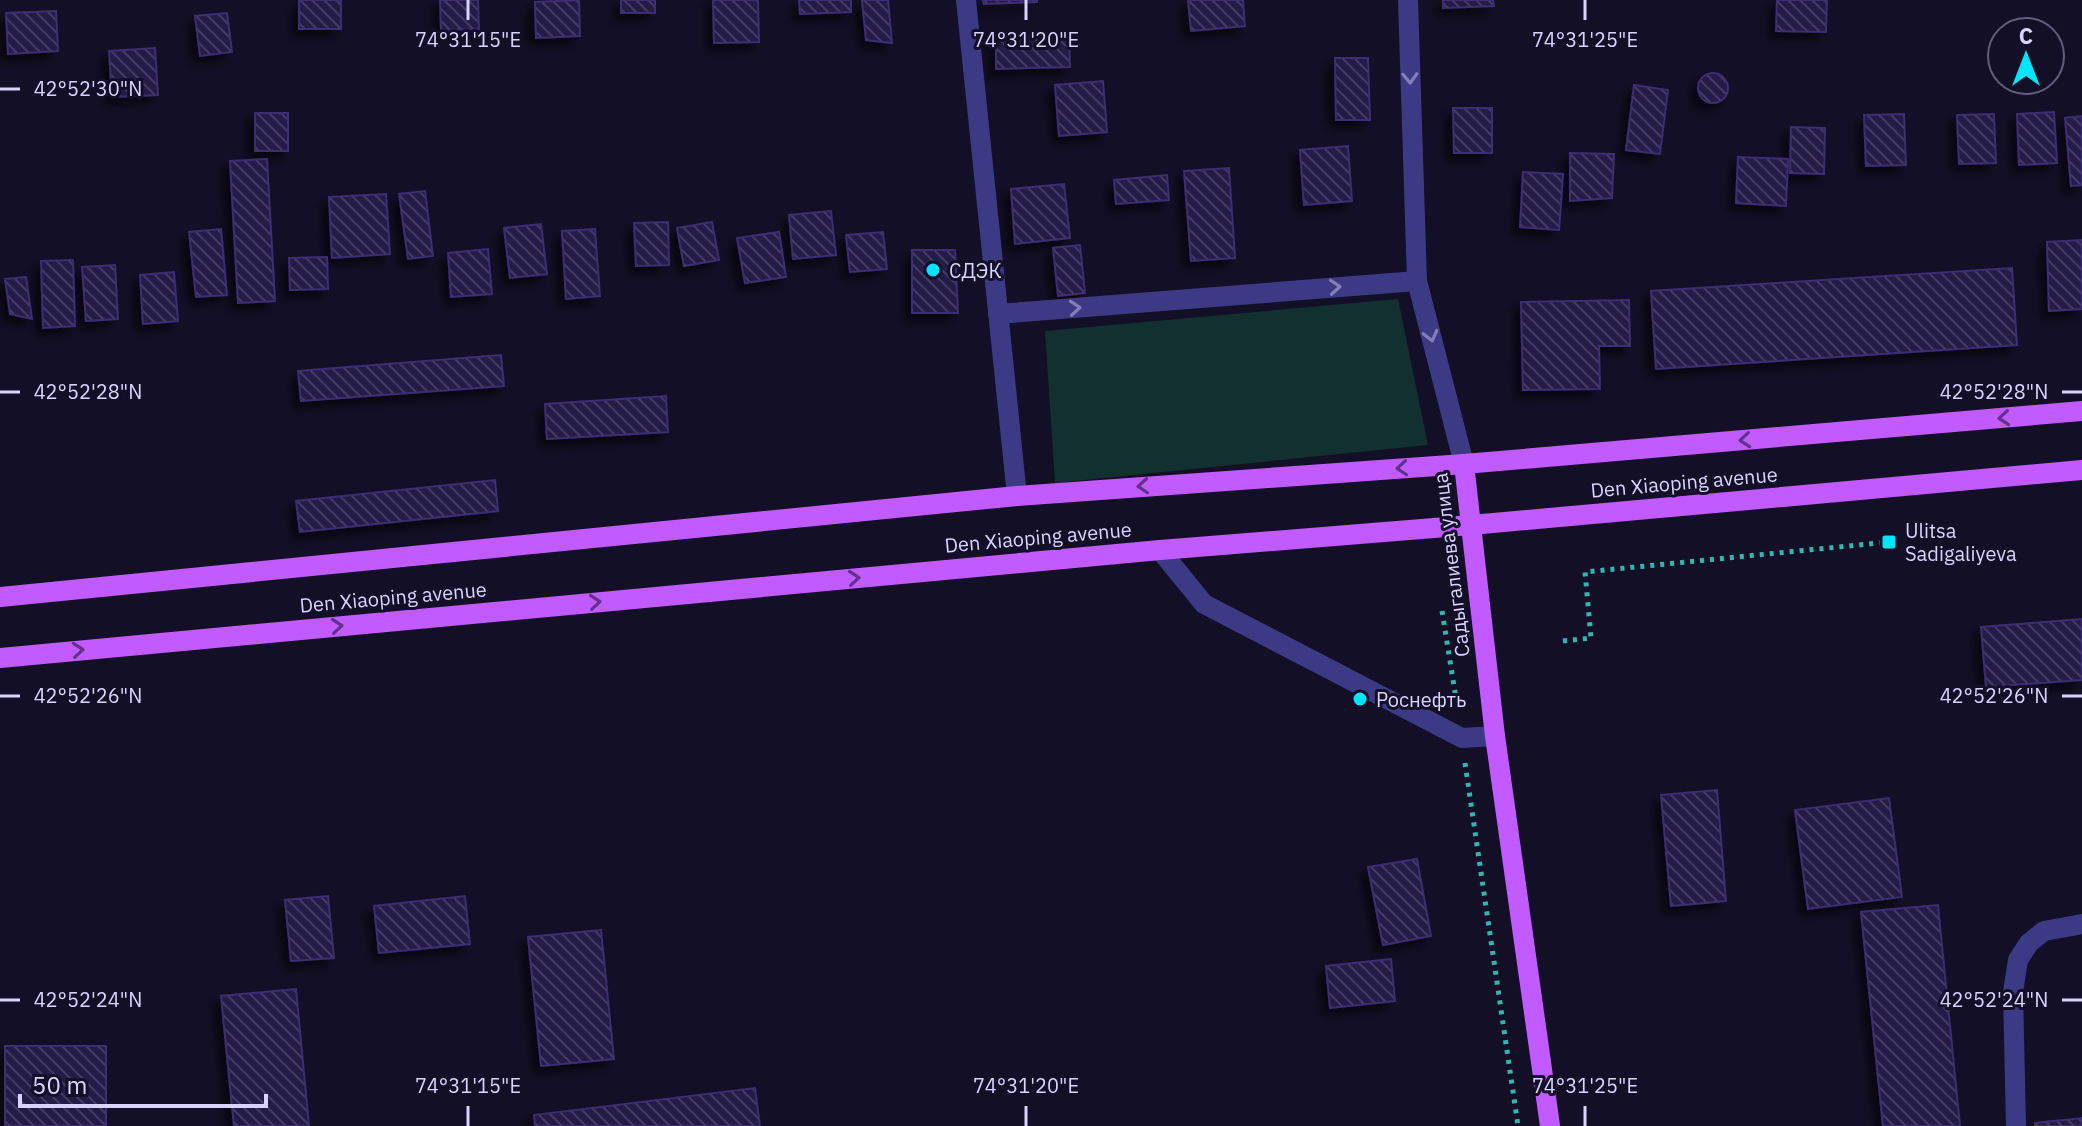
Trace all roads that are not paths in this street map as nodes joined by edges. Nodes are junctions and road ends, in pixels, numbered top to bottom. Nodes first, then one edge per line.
1 (966, 0) edge
2 (1408, 0) edge
3 (1417, 281) junction
4 (998, 314) junction
5 (2082, 411) edge
6 (1464, 464) junction
7 (2082, 470) edge
8 (1017, 496) junction
9 (1471, 525) junction
10 (1160, 550) junction
11 (0, 597) edge
12 (0, 658) edge
13 (1495, 736) junction
14 (2082, 924) edge
15 (1550, 1126) edge
16 (2016, 1126) edge

1 - 4 street
2 -> 3 street, Садыгалиева улица
4 -> 3 street
3 -> 6 street, Садыгалиева улица
4 - 8 street
5 -> 6 main road, Den Xiaoping avenue
6 -> 8 main road, Den Xiaoping avenue
6 - 9 main road, Садыгалиева улица
7 - 9 main road, Den Xiaoping avenue
8 - 11 main road, Den Xiaoping avenue
9 - 10 main road, Den Xiaoping avenue
9 - 13 main road, Садыгалиева улица
12 -> 10 main road, Den Xiaoping avenue
10 - 13 street
13 - 15 main road, Садыгалиева улица
14 - 16 street

